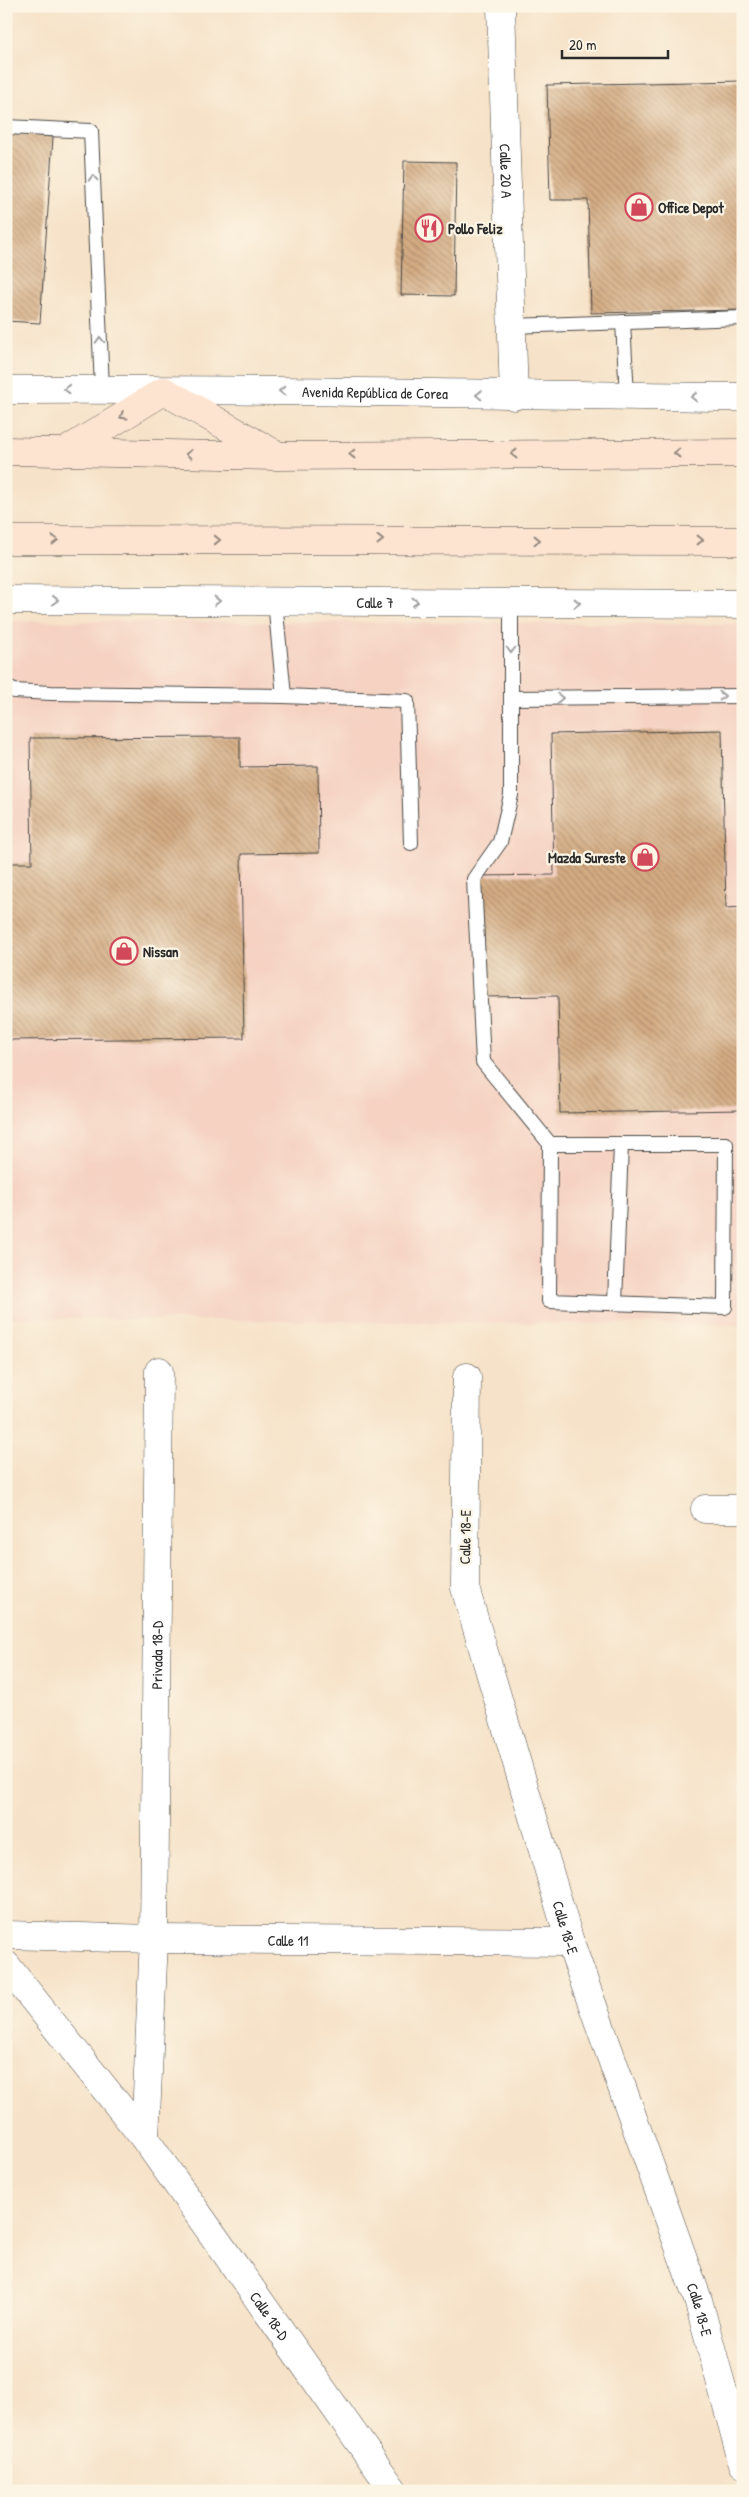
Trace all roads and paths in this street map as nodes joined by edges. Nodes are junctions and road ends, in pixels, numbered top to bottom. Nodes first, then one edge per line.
1 (501, 6) edge
2 (6, 127) edge
3 (743, 318) edge
4 (623, 322) junction
5 (511, 326) junction
6 (102, 389) junction
7 (6, 390) edge
8 (164, 390) junction
9 (514, 396) junction
10 (627, 396) junction
11 (743, 397) edge
12 (6, 451) edge
13 (66, 451) junction
14 (743, 453) edge
15 (277, 456) junction
16 (6, 540) edge
17 (743, 540) edge
18 (6, 600) edge
19 (275, 601) junction
20 (511, 602) junction
21 (743, 604) edge
22 (6, 688) edge
23 (284, 696) junction
24 (743, 696) edge
25 (511, 698) junction
26 (411, 843) dead end
27 (550, 1144) junction
28 (621, 1144) junction
29 (615, 1303) junction
30 (158, 1371) dead end
31 (467, 1377) dead end
32 (705, 1509) dead end
33 (743, 1509) edge
34 (6, 1935) edge
35 (154, 1939) junction
36 (570, 1942) junction
37 (6, 1965) edge
38 (145, 2139) junction
39 (743, 2464) edge
40 (394, 2491) edge

1 - 5 street, Calle 20 A
6 -> 2 lane
3 - 4 lane
4 - 5 lane
4 - 10 lane
5 - 9 street, Calle 20 A
6 -> 7 street, Avenida República de Corea
6 - 8 street, Avenida República de Corea
9 -> 8 street, Avenida República de Corea
8 -> 13 main road
8 - 15 main road
9 - 10 street, Avenida República de Corea
11 -> 10 street, Avenida República de Corea
12 - 13 main road
15 -> 13 main road
14 -> 15 main road
16 -> 17 main road
18 -> 19 street, Calle 7
19 -> 20 street, Calle 7
19 - 23 lane
20 -> 21 street, Calle 7
20 -> 25 lane
22 - 23 lane
23 - 26 lane
25 -> 24 lane
25 - 27 lane
27 - 28 lane
27 - 29 lane
28 - 29 lane
28 - 29 lane
30 - 35 street, Privada 18-D
31 - 36 street, Calle 18-E
32 - 33 street
34 - 35 street, Calle 11
35 - 36 street, Calle 11
35 - 38 street
36 - 39 street, Calle 18-E
37 - 38 street, Calle 18-D
38 - 40 street, Calle 18-D

